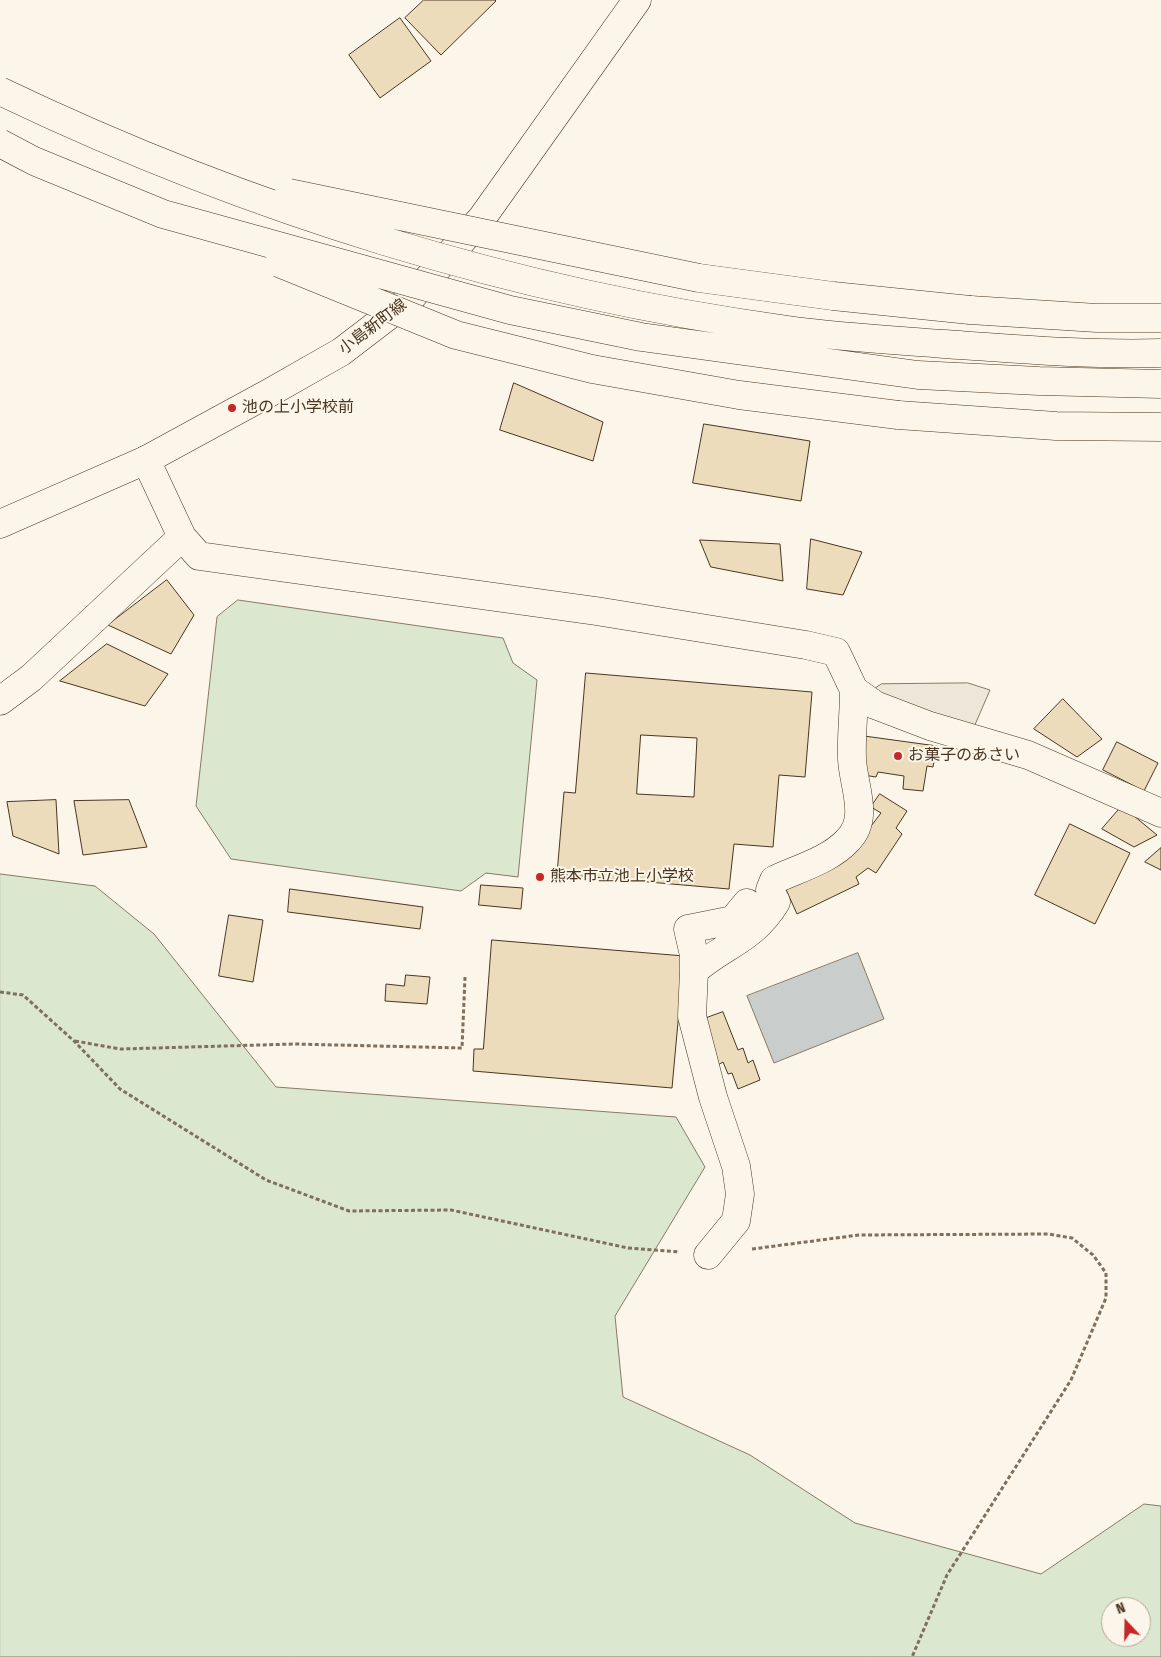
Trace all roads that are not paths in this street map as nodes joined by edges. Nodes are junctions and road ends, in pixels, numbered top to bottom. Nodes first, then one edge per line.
1 (637, 0) edge
2 (0, 91) edge
3 (0, 143) edge
4 (185, 172) junction
5 (163, 214) junction
6 (1161, 318) edge
7 (1161, 353) edge
8 (1161, 384) edge
9 (1161, 427) edge
10 (146, 460) junction
11 (0, 524) edge
12 (182, 537) junction
13 (854, 690) junction
14 (0, 701) edge
15 (1161, 813) edge
16 (747, 903) dead end
17 (694, 970) junction
18 (708, 1255) road end

1 - 10 main road, 小島新町線
2 - 4 main road, bridge
3 - 5 main road, bridge
4 - 6 main road, bridge
4 - 7 main road, bridge
5 - 8 main road, bridge
5 - 9 main road, bridge
10 - 11 main road, 小島新町線
10 - 12 main road
12 - 13 main road
12 - 14 main road
13 - 15 main road
13 - 17 main road
16 - 17 main road
17 - 18 main road

